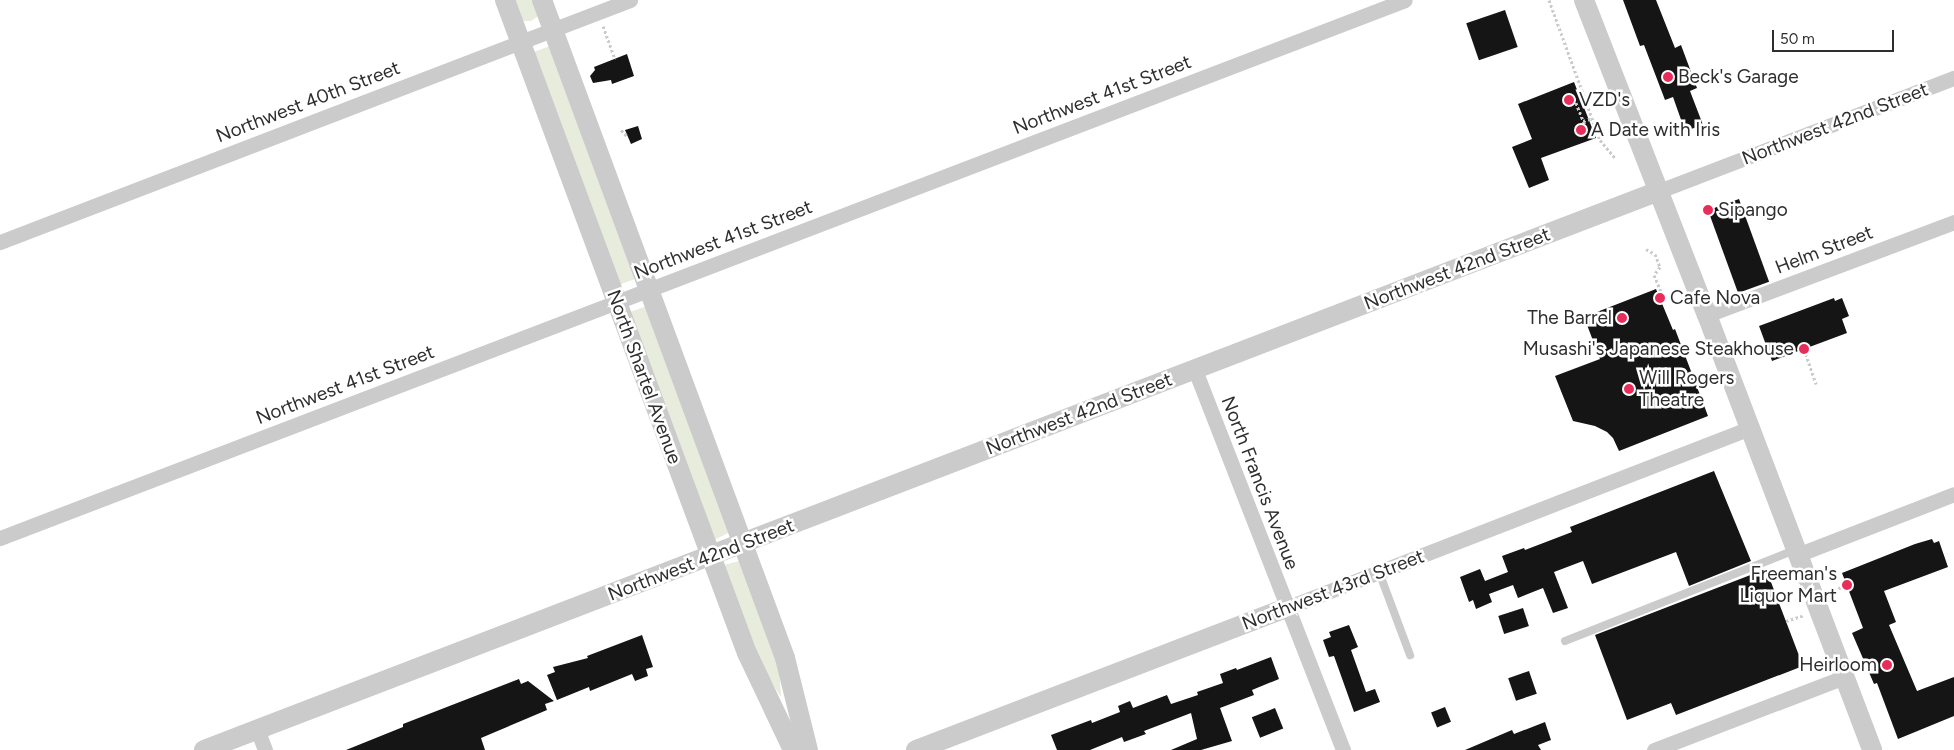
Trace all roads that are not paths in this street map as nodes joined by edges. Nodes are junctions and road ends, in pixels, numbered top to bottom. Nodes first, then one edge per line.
1 (506, 0) edge
2 (542, 0) edge
3 (630, 0) edge
4 (1405, 0) edge
5 (1584, 0) edge
6 (553, 30) junction
7 (521, 42) junction
8 (1954, 78) edge
9 (1659, 191) junction
10 (1954, 222) edge
11 (0, 242) edge
12 (649, 290) junction
13 (616, 303) junction
14 (1707, 315) junction
15 (1194, 370) junction
16 (1749, 428) junction
17 (1954, 494) edge
18 (0, 538) edge
19 (743, 544) junction
20 (1796, 553) junction
21 (712, 556) junction
22 (1379, 572) junction
23 (1286, 608) junction
24 (1565, 641) dead end
25 (1410, 654) dead end
26 (1844, 677) junction
27 (257, 729) junction
28 (204, 750) edge
29 (265, 750) edge
30 (793, 750) edge
31 (808, 750) edge
32 (916, 750) edge
33 (1343, 750) edge
34 (1654, 750) edge
35 (1872, 750) edge

1 - 7 street, North Shartel Avenue
2 - 6 street, North Shartel Avenue
3 - 6 street, Northwest 40th Street
4 - 12 street, Northwest 41st Street
5 - 9 street
6 - 7 street, Northwest 40th Street
6 - 12 street, North Shartel Avenue
7 - 11 street, Northwest 40th Street
7 - 13 street, North Shartel Avenue
8 - 9 street, Northwest 42nd Street
9 - 14 street
9 - 15 street, Northwest 42nd Street
10 - 14 street, Helm Street
12 - 13 street, Northwest 41st Street
12 - 19 street, North Shartel Avenue
13 - 18 street, Northwest 41st Street
13 - 21 street, North Shartel Avenue
14 - 16 street
15 - 19 street, Northwest 42nd Street
15 - 23 street, North Francis Avenue
16 - 20 street
16 - 22 street, Northwest 43rd Street
17 - 20 street
19 - 21 street, Northwest 42nd Street
19 - 31 street, North Shartel Avenue
20 - 24 lane
20 - 26 street
21 - 27 street, Northwest 42nd Street
21 - 30 street, North Shartel Avenue
22 - 23 street, Northwest 43rd Street
22 - 25 lane
23 - 32 street, Northwest 43rd Street
23 - 33 street, North Francis Avenue
26 - 34 street
26 - 35 street
27 - 28 street, Northwest 42nd Street
27 - 29 street

